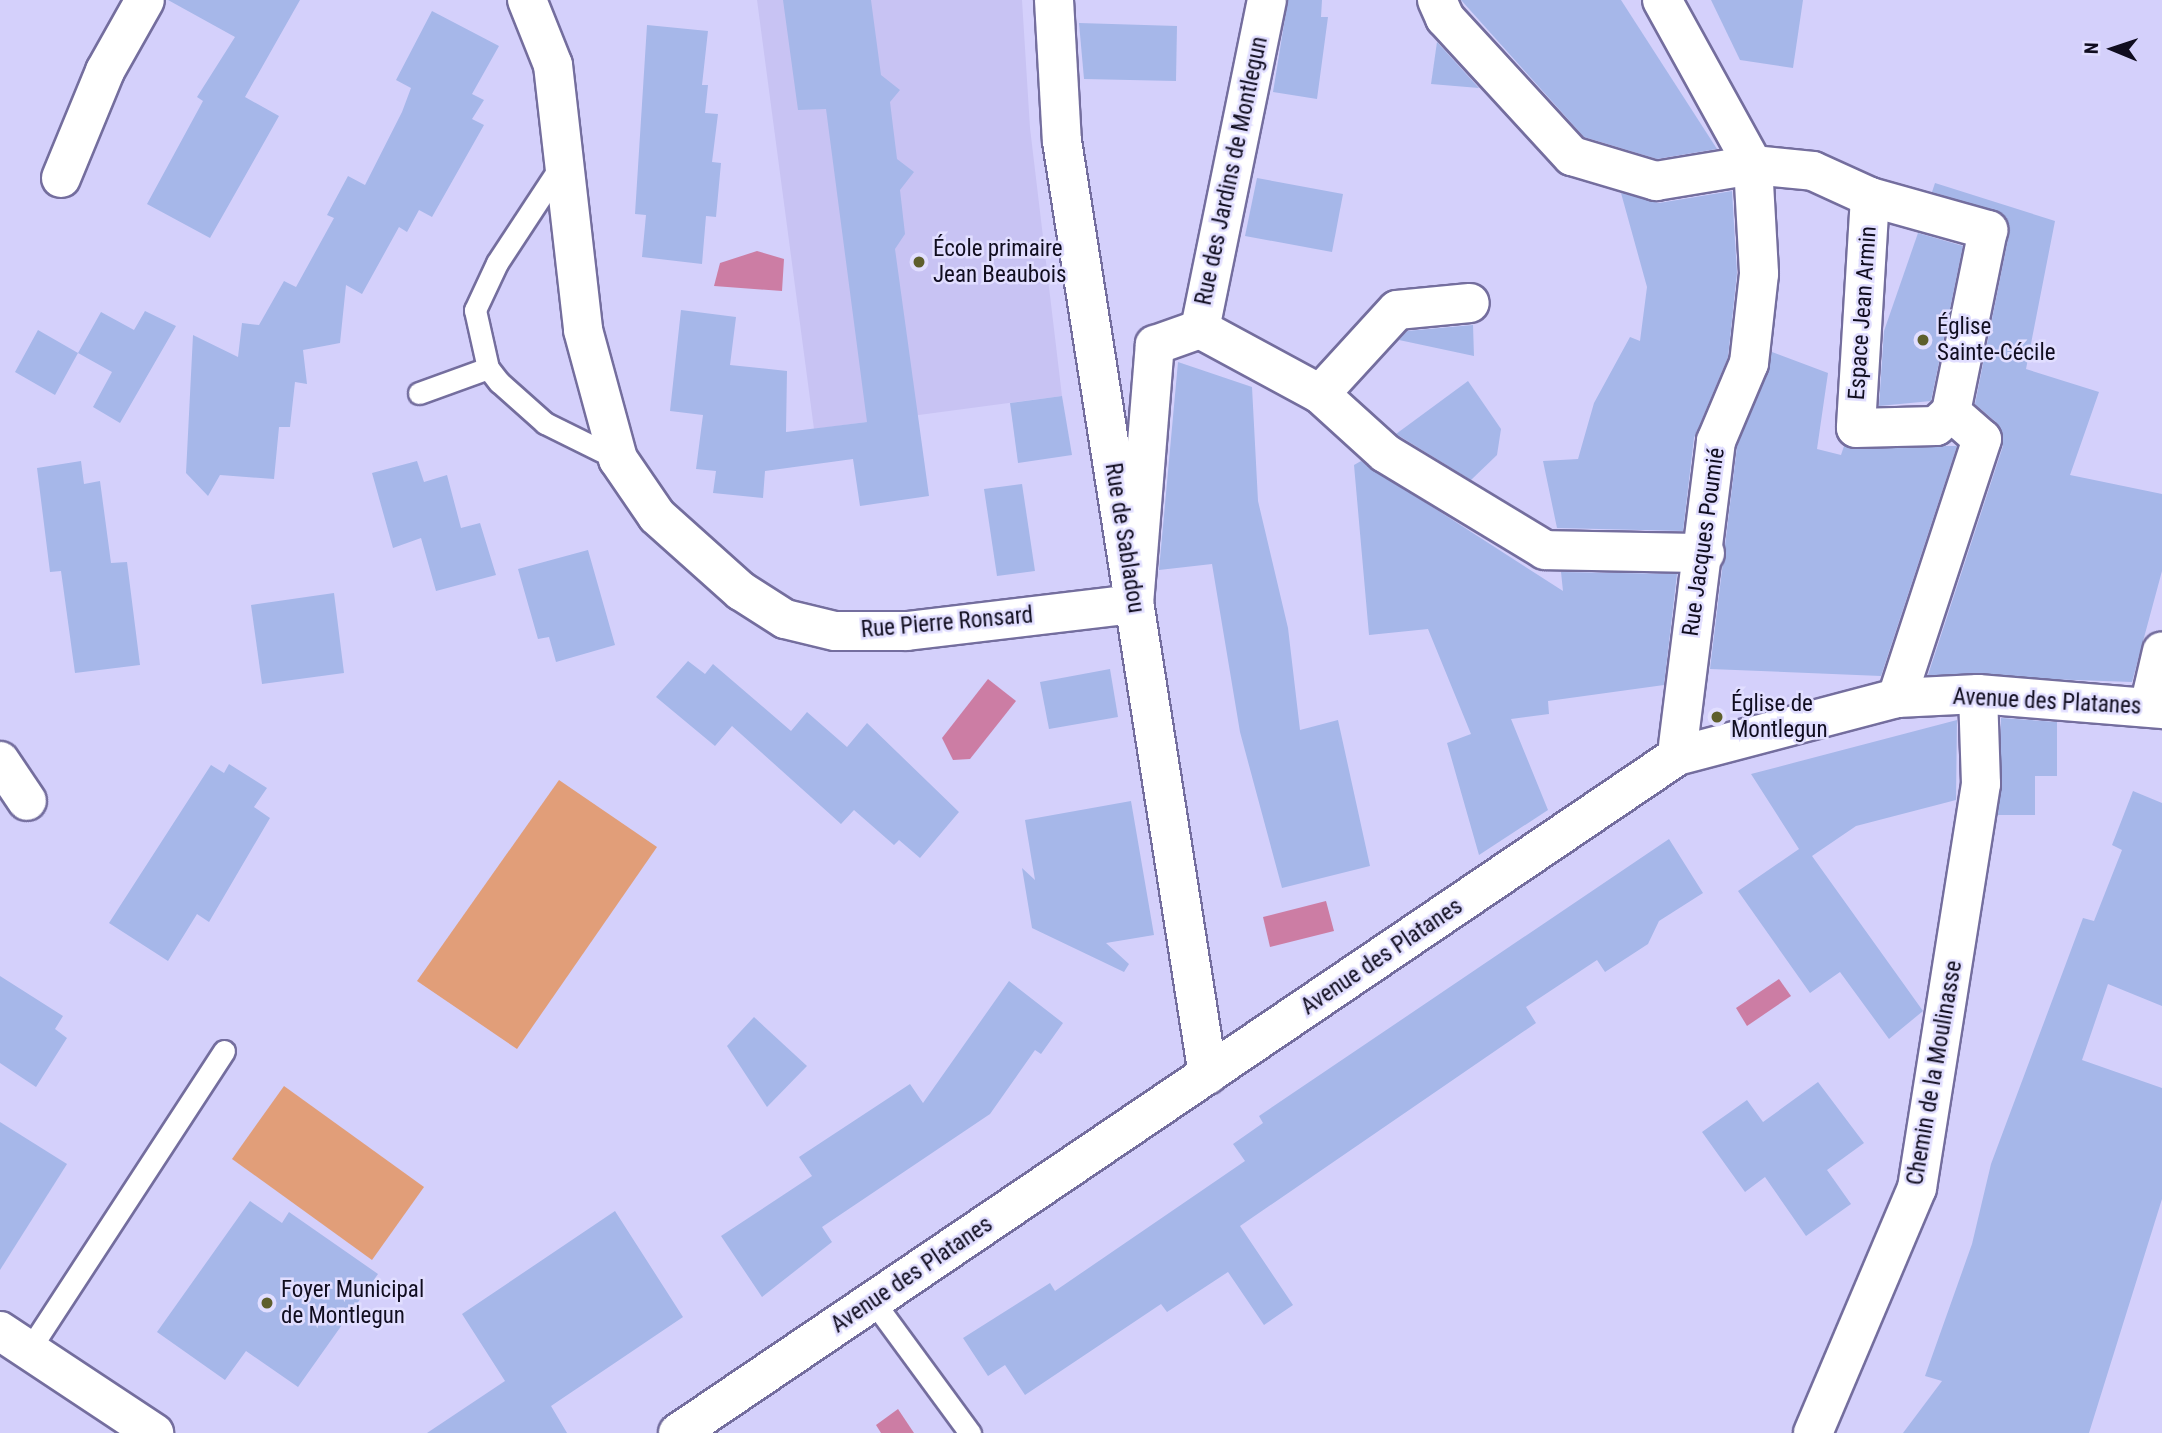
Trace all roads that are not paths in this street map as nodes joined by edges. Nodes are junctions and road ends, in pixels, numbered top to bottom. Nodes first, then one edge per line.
1 (145, 0) edge
2 (527, 0) edge
3 (1054, 0) edge
4 (1267, 0) edge
5 (1437, 0) edge
6 (1662, 0) edge
7 (566, 158) junction
8 (1753, 165) junction
9 (61, 178) dead end
10 (1870, 197) junction
11 (1470, 303) dead end
12 (1200, 329) junction
13 (488, 368) junction
14 (419, 393) dead end
15 (1320, 394) junction
16 (1951, 412) junction
17 (618, 459) junction
18 (1705, 554) junction
19 (1134, 604) junction
20 (2162, 651) edge
21 (1978, 694) junction
22 (1897, 698) junction
23 (2155, 708) edge
24 (1677, 756) junction
25 (0, 761) edge
26 (27, 801) dead end
27 (223, 1051) dead end
28 (1208, 1075) junction
29 (873, 1301) junction
30 (15, 1341) edge
31 (154, 1433) edge
32 (678, 1433) edge
33 (970, 1433) edge
34 (1813, 1433) edge

1 - 9 street
2 - 7 street, Rue Pierre Ronsard
3 - 19 street, Rue de Sabladou
4 - 12 street, Rue des Jardins de Montlegun
5 - 8 street
6 - 8 street
7 - 13 lane
7 - 17 street, Rue Pierre Ronsard
8 - 10 street
8 - 18 street, Rue Jacques Poumié
10 - 16 street
10 - 16 street, Espace Jean Armin
11 - 15 street
12 - 15 street
12 - 19 street, Rue des Jardins de Montlegun
13 - 14 lane
13 - 17 lane, Rue Pierre Ronsard
15 - 18 street
16 - 22 street
17 - 19 street, Rue Pierre Ronsard
18 - 24 street, Rue Jacques Poumié
19 - 28 street, Rue de Sabladou
20 - 23 street
21 - 22 street, Avenue des Platanes
21 - 23 street, Avenue des Platanes
21 - 34 street, Chemin de la Moulinasse
22 - 24 street, Avenue des Platanes
24 - 28 street, Avenue des Platanes
25 - 26 street
27 - 30 lane
28 - 29 street, Avenue des Platanes
29 - 32 street, Avenue des Platanes
29 - 33 lane
30 - 31 street

